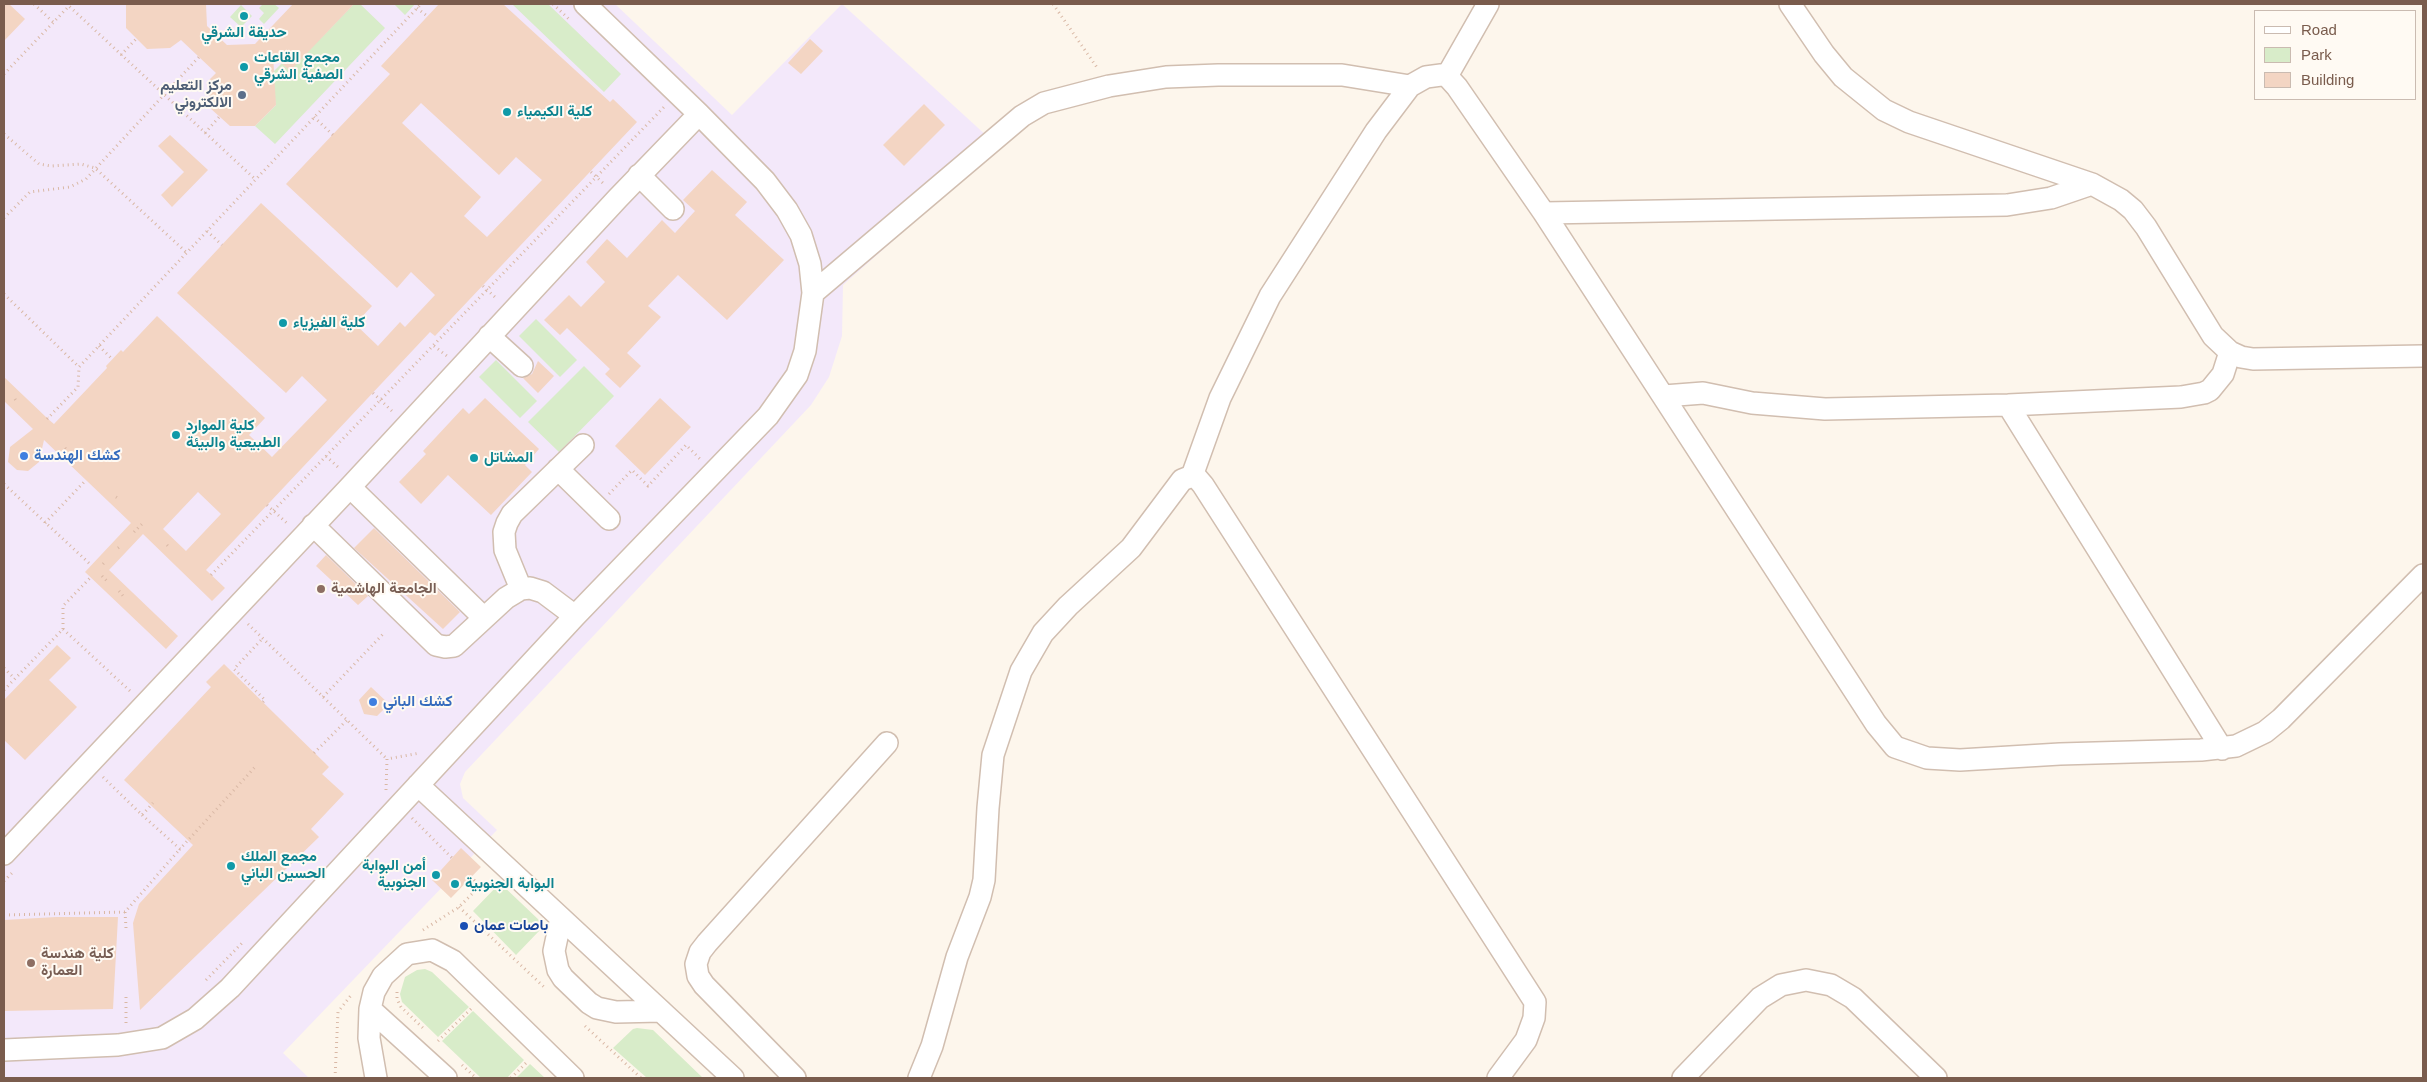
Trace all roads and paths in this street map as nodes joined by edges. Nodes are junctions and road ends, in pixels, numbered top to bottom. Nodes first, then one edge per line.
1 (34, 4) edge
2 (421, 4) edge
3 (553, 4) edge
4 (585, 4) edge
5 (1053, 4) edge
6 (1488, 4) edge
7 (1790, 4) edge
8 (69, 5) edge
9 (417, 8) junction
10 (427, 16) dead end
11 (53, 22) junction
12 (574, 23) dead end
13 (136, 38) dead end
14 (121, 55) junction
15 (199, 57) dead end
16 (4, 74) edge
17 (1447, 76) junction
18 (1109, 86) junction
19 (1410, 86) junction
20 (164, 94) junction
21 (657, 101) dead end
22 (700, 114) junction
23 (220, 116) dead end
24 (314, 117) junction
25 (205, 133) junction
26 (4, 134) edge
27 (333, 135) dead end
28 (95, 168) junction
29 (640, 175) junction
30 (256, 180) junction
31 (2092, 184) junction
32 (674, 209) dead end
33 (1544, 213) junction
34 (4, 218) edge
35 (207, 231) junction
36 (222, 245) dead end
37 (187, 253) junction
38 (813, 293) junction
39 (4, 294) edge
40 (489, 336) junction
41 (99, 346) junction
42 (2230, 352) junction
43 (2423, 356) edge
44 (112, 359) dead end
45 (522, 366) dead end
46 (79, 368) junction
47 (373, 393) dead end
48 (1664, 396) junction
49 (381, 400) junction
50 (2008, 405) junction
51 (48, 418) dead end
52 (406, 425) junction
53 (583, 445) dead end
54 (692, 451) dead end
55 (558, 469) junction
56 (1192, 476) junction
57 (86, 480) dead end
58 (4, 484) edge
59 (350, 487) junction
60 (267, 505) dead end
61 (274, 511) junction
62 (603, 513) joint
63 (45, 523) junction
64 (143, 523) dead end
65 (307, 531) junction
66 (134, 532) dead end
67 (91, 566) dead end
68 (2423, 574) edge
69 (211, 575) dead end
70 (102, 576) dead end
71 (91, 577) dead end
72 (108, 581) dead end
73 (521, 589) junction
74 (119, 591) dead end
75 (124, 596) dead end
76 (234, 610) junction
77 (575, 616) junction
78 (483, 618) junction
79 (63, 629) junction
80 (384, 633) dead end
81 (263, 638) junction
82 (4, 668) edge
83 (14, 678) junction
84 (4, 690) edge
85 (323, 697) junction
86 (263, 702) dead end
87 (144, 704) junction
88 (347, 720) junction
89 (887, 743) dead end
90 (2222, 748) junction
91 (423, 752) dead end
92 (314, 753) dead end
93 (388, 759) junction
94 (256, 766) dead end
95 (102, 776) dead end
96 (418, 785) junction
97 (392, 799) junction
98 (153, 803) dead end
99 (142, 814) junction
100 (180, 849) junction
101 (4, 854) edge
102 (452, 858) dead end
103 (472, 877) dead end
104 (480, 886) dead end
105 (125, 912) junction
106 (4, 915) edge
107 (561, 918) junction
108 (126, 928) dead end
109 (249, 935) dead end
110 (203, 983) dead end
111 (398, 983) dead end
112 (126, 997) dead end
113 (467, 1000) dead end
114 (401, 1007) dead end
115 (473, 1007) junction
116 (370, 1009) junction
117 (661, 1011) junction
118 (480, 1013) dead end
119 (126, 1029) dead end
120 (438, 1042) dead end
121 (4, 1050) edge
122 (522, 1053) dead end
123 (530, 1059) junction
124 (536, 1066) dead end
125 (376, 1078) edge
126 (446, 1078) edge
127 (511, 1078) edge
128 (573, 1078) edge
129 (733, 1078) edge
130 (795, 1078) edge
131 (919, 1078) edge
132 (1498, 1078) edge
133 (1684, 1078) edge
134 (1936, 1078) edge

1 - 11 path
2 - 9 path
3 - 12 path
4 - 22 street
5 - 18 path
6 - 17 street
7 - 31 street
8 - 11 path
8 - 14 path
9 - 10 path
9 - 24 path
11 - 16 path
13 - 14 path
14 - 20 path
15 - 20 path
17 - 19 street
17 - 33 street
18 - 19 street
18 - 38 street
19 - 56 street
20 - 25 path
20 - 28 path
21 - 49 path
22 - 29 street
22 - 38 street
23 - 25 path
24 - 27 path
24 - 30 path
25 - 30 path
26 - 28 path
28 - 34 path
28 - 37 path
29 - 32 street
29 - 40 street
30 - 35 path
31 - 33 street
31 - 42 street
33 - 48 street
35 - 36 path
35 - 37 path
37 - 41 path
38 - 77 street
39 - 46 path
40 - 45 street
40 - 52 street
41 - 44 path
41 - 46 path
42 - 43 street
42 - 50 street
46 - 51 path
47 - 49 path
48 - 50 street
48 - 90 street
49 - 52 path
49 - 61 path
50 - 90 street
52 - 59 street
53 - 55 street
54 - 62 path
55 - 62 street
55 - 73 street
56 - 131 street
56 - 132 street
57 - 63 path
58 - 63 path
59 - 65 street
59 - 78 street
60 - 61 path
61 - 65 path
61 - 69 path
63 - 67 path
64 - 66 path
65 - 76 street
65 - 78 street
68 - 90 street
70 - 72 path
71 - 79 path
73 - 77 street
73 - 78 street
74 - 75 path
76 - 81 path
76 - 87 street
77 - 96 street
79 - 83 path
79 - 87 path
80 - 85 path
81 - 85 path
81 - 86 path
82 - 83 path
83 - 84 path
85 - 88 path
87 - 101 street
88 - 92 path
88 - 93 path
89 - 130 street
91 - 93 path
93 - 97 path
94 - 100 path
95 - 99 path
96 - 97 street
96 - 107 street
97 - 102 path
97 - 121 street
98 - 99 path
99 - 100 path
100 - 105 path
103 - 104 path
105 - 106 path
105 - 108 path
107 - 117 street
107 - 117 street
109 - 110 path
111 - 114 path
112 - 119 path
113 - 115 path
115 - 118 path
115 - 120 path
116 - 125 street
116 - 126 street
116 - 128 street
117 - 129 street
122 - 123 path
123 - 124 path
123 - 127 path
133 - 134 street

